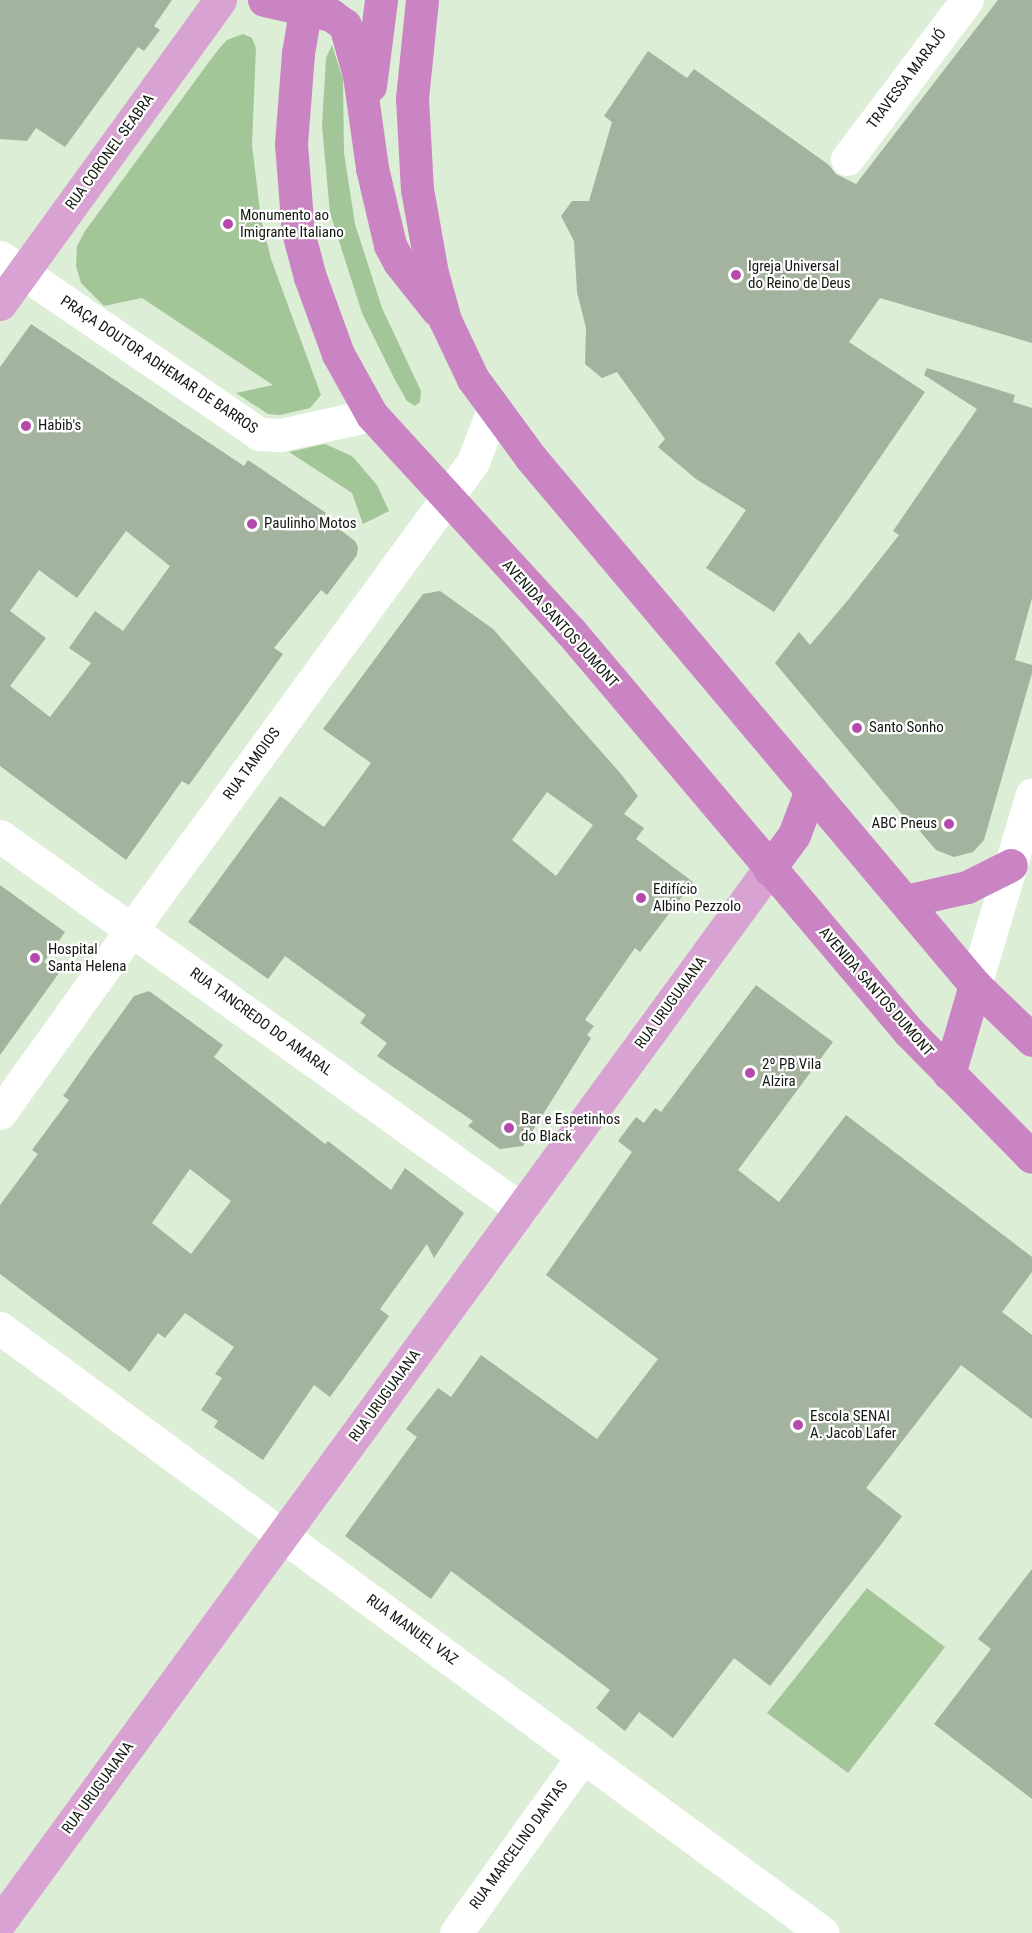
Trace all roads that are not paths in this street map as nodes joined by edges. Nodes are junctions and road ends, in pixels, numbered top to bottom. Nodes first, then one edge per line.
1 (220, 0) edge
2 (264, 0) edge
3 (381, 0) edge
4 (422, 0) edge
5 (967, 0) edge
6 (306, 4) edge
7 (367, 118) junction
8 (847, 159) dead end
9 (11, 265) edge
10 (0, 304) edge
11 (445, 320) junction
12 (493, 411) junction
13 (372, 415) junction
14 (446, 500) junction
15 (811, 790) junction
16 (1032, 794) edge
17 (0, 836) edge
18 (1011, 865) junction
19 (769, 869) junction
20 (905, 901) junction
21 (132, 929) junction
22 (975, 985) junction
23 (1032, 1040) edge
24 (949, 1074) junction
25 (0, 1113) edge
26 (1032, 1157) edge
27 (521, 1209) junction
28 (0, 1328) edge
29 (283, 1535) junction
30 (583, 1756) junction
31 (0, 1923) edge
32 (809, 1929) edge
33 (456, 1933) edge

1 - 9 main road, RUA CORONEL SEABRA
2 - 6 highway
3 - 7 highway
4 - 11 highway
5 - 8 street, TRAVESSA MARAJÓ
6 - 7 highway
6 - 13 highway, AVENIDA SANTOS DUMONT
7 - 11 highway
9 - 10 main road, RUA CORONEL SEABRA
9 - 13 street, PRAÇA DOUTOR ADHEMAR DE BARROS
11 - 12 highway
12 - 14 street, RUA TAMOIOS
12 - 15 highway
13 - 14 highway, AVENIDA SANTOS DUMONT
14 - 19 highway, AVENIDA SANTOS DUMONT
14 - 21 street, RUA TAMOIOS
15 - 19 highway
15 - 20 highway
16 - 18 street
17 - 21 street, RUA TANCREDO DO AMARAL
18 - 20 highway
18 - 22 street
19 - 24 highway, AVENIDA SANTOS DUMONT
19 - 27 main road, RUA URUGUAIANA
20 - 22 highway
21 - 25 street, RUA TAMOIOS
21 - 27 street, RUA TANCREDO DO AMARAL
22 - 23 highway
22 - 24 highway
24 - 26 highway, AVENIDA SANTOS DUMONT
27 - 29 main road, RUA URUGUAIANA
28 - 29 street, RUA MANUEL VAZ
29 - 30 street, RUA MANUEL VAZ
29 - 31 main road, RUA URUGUAIANA
30 - 32 street, RUA MANUEL VAZ
30 - 33 street, RUA MARCELINO DANTAS

